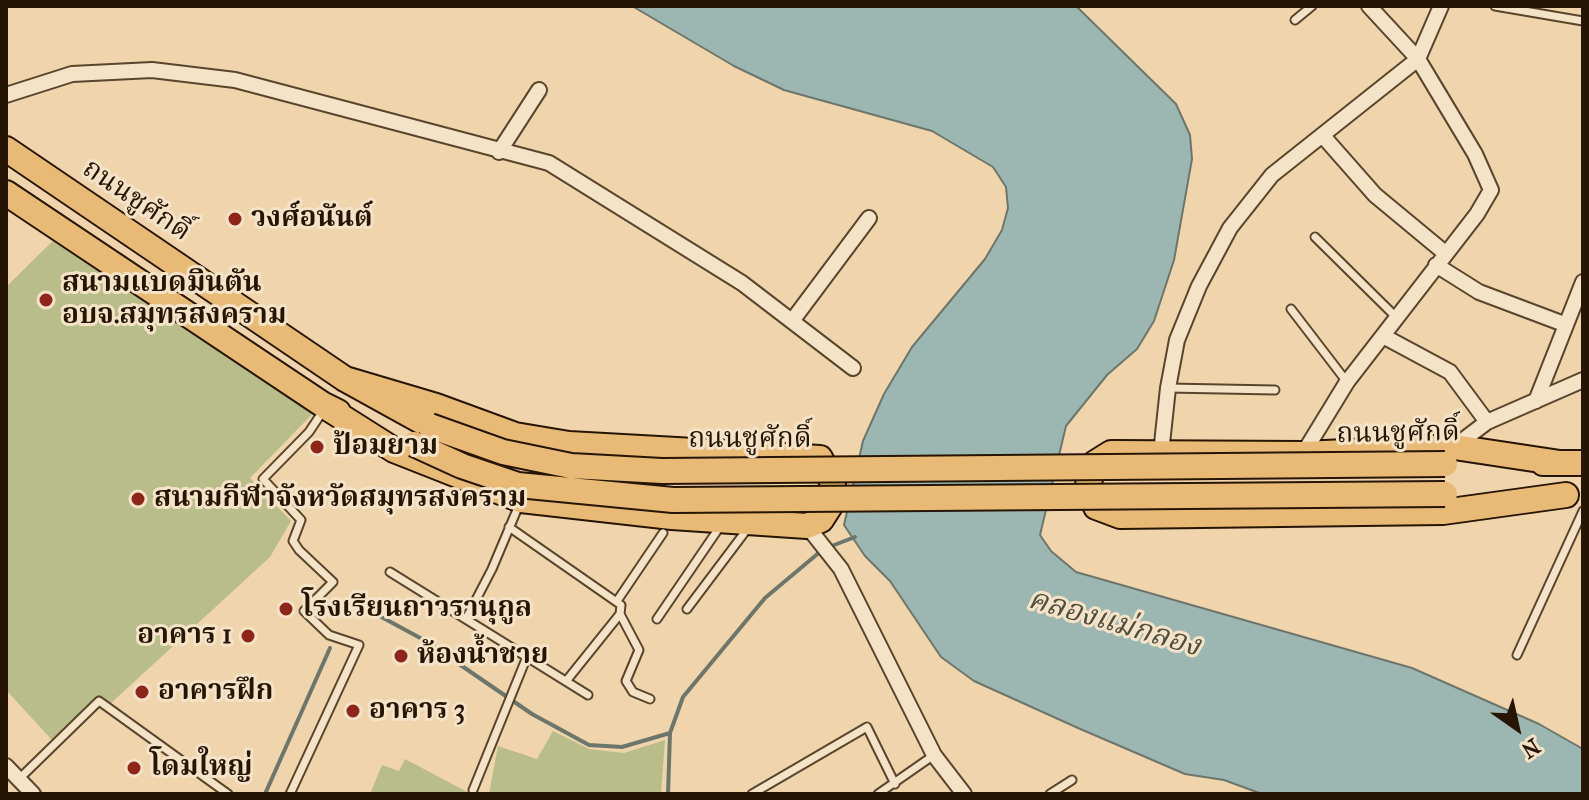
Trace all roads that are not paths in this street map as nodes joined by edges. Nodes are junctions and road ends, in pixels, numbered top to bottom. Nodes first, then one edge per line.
1 (1312, 6) edge
2 (1369, 6) edge
3 (1441, 6) edge
4 (1495, 6) edge
5 (1295, 20) dead end
6 (1583, 21) edge
7 (1418, 59) junction
8 (539, 90) dead end
9 (6, 95) edge
10 (1323, 136) junction
11 (6, 149) edge
12 (499, 152) junction
13 (6, 193) edge
14 (869, 218) dead end
15 (1315, 237) dead end
16 (1441, 259) junction
17 (1583, 282) edge
18 (1291, 309) dead end
19 (1397, 318) junction
20 (792, 321) junction
21 (1564, 324) junction
22 (1383, 336) junction
23 (853, 368) dead end
24 (345, 379) junction
25 (1583, 380) edge
26 (1347, 382) junction
27 (1168, 388) junction
28 (1275, 390) dead end
29 (1536, 401) junction
30 (326, 407) junction
31 (1487, 422) junction
32 (422, 435) junction
33 (1161, 453) junction
34 (1303, 454) junction
35 (1449, 456) junction
36 (1571, 463) edge
37 (521, 500) junction
38 (1577, 501) edge
39 (724, 520) junction
40 (751, 523) junction
41 (509, 527) junction
42 (812, 532) junction
43 (663, 533) dead end
44 (390, 572) dead end
45 (617, 601) junction
46 (687, 609) dead end
47 (620, 614) junction
48 (466, 619) junction
49 (657, 619) dead end
50 (528, 654) junction
51 (1517, 655) dead end
52 (567, 680) junction
53 (588, 695) dead end
54 (650, 699) dead end
55 (934, 755) junction
56 (6, 766) edge
57 (19, 779) junction
58 (1072, 780) dead end
59 (895, 784) junction
60 (473, 790) dead end
61 (33, 794) edge
62 (228, 794) edge
63 (290, 794) edge
64 (752, 794) edge
65 (878, 794) edge
66 (964, 794) edge
67 (1050, 794) edge

1 - 5 lane
2 - 7 street
3 - 7 street
4 - 6 lane
7 - 10 street
7 - 16 street
8 - 12 street
9 - 12 street
10 - 16 street
10 - 27 street
11 - 24 main road, ถนนชูศักดิ์
12 - 20 street
13 - 30 main road, ถนนชูศักดิ์
14 - 20 street
15 - 19 lane
16 - 19 street
16 - 21 street
17 - 21 street
18 - 26 lane
19 - 22 street
20 - 23 street
21 - 29 street
22 - 26 street
22 - 31 street
24 - 32 main road, ถนนชูศักดิ์
24 - 42 main road
25 - 29 street
26 - 34 street
27 - 28 lane
27 - 33 street
29 - 31 street
30 - 32 main road, ถนนชูศักดิ์
30 - 37 main road
30 - 63 lane
31 - 35 street
32 - 35 main road, ถนนชูศักดิ์, bridge
32 - 38 main road, ถนนชูศักดิ์, bridge
33 - 34 main road
33 - 38 main road
34 - 35 main road
35 - 36 main road, ถนนชูศักดิ์
37 - 39 main road
37 - 41 lane
38 - 51 lane
39 - 40 main road
39 - 49 lane
40 - 42 main road
40 - 46 lane
41 - 45 lane
41 - 48 lane
42 - 55 street
43 - 45 lane
44 - 48 lane
45 - 47 lane
47 - 52 lane
47 - 54 lane
48 - 50 lane
50 - 52 lane
50 - 60 lane
52 - 53 lane
55 - 59 lane
55 - 66 street
56 - 57 street
57 - 61 street
57 - 62 lane
58 - 67 lane
59 - 64 lane
59 - 65 lane

